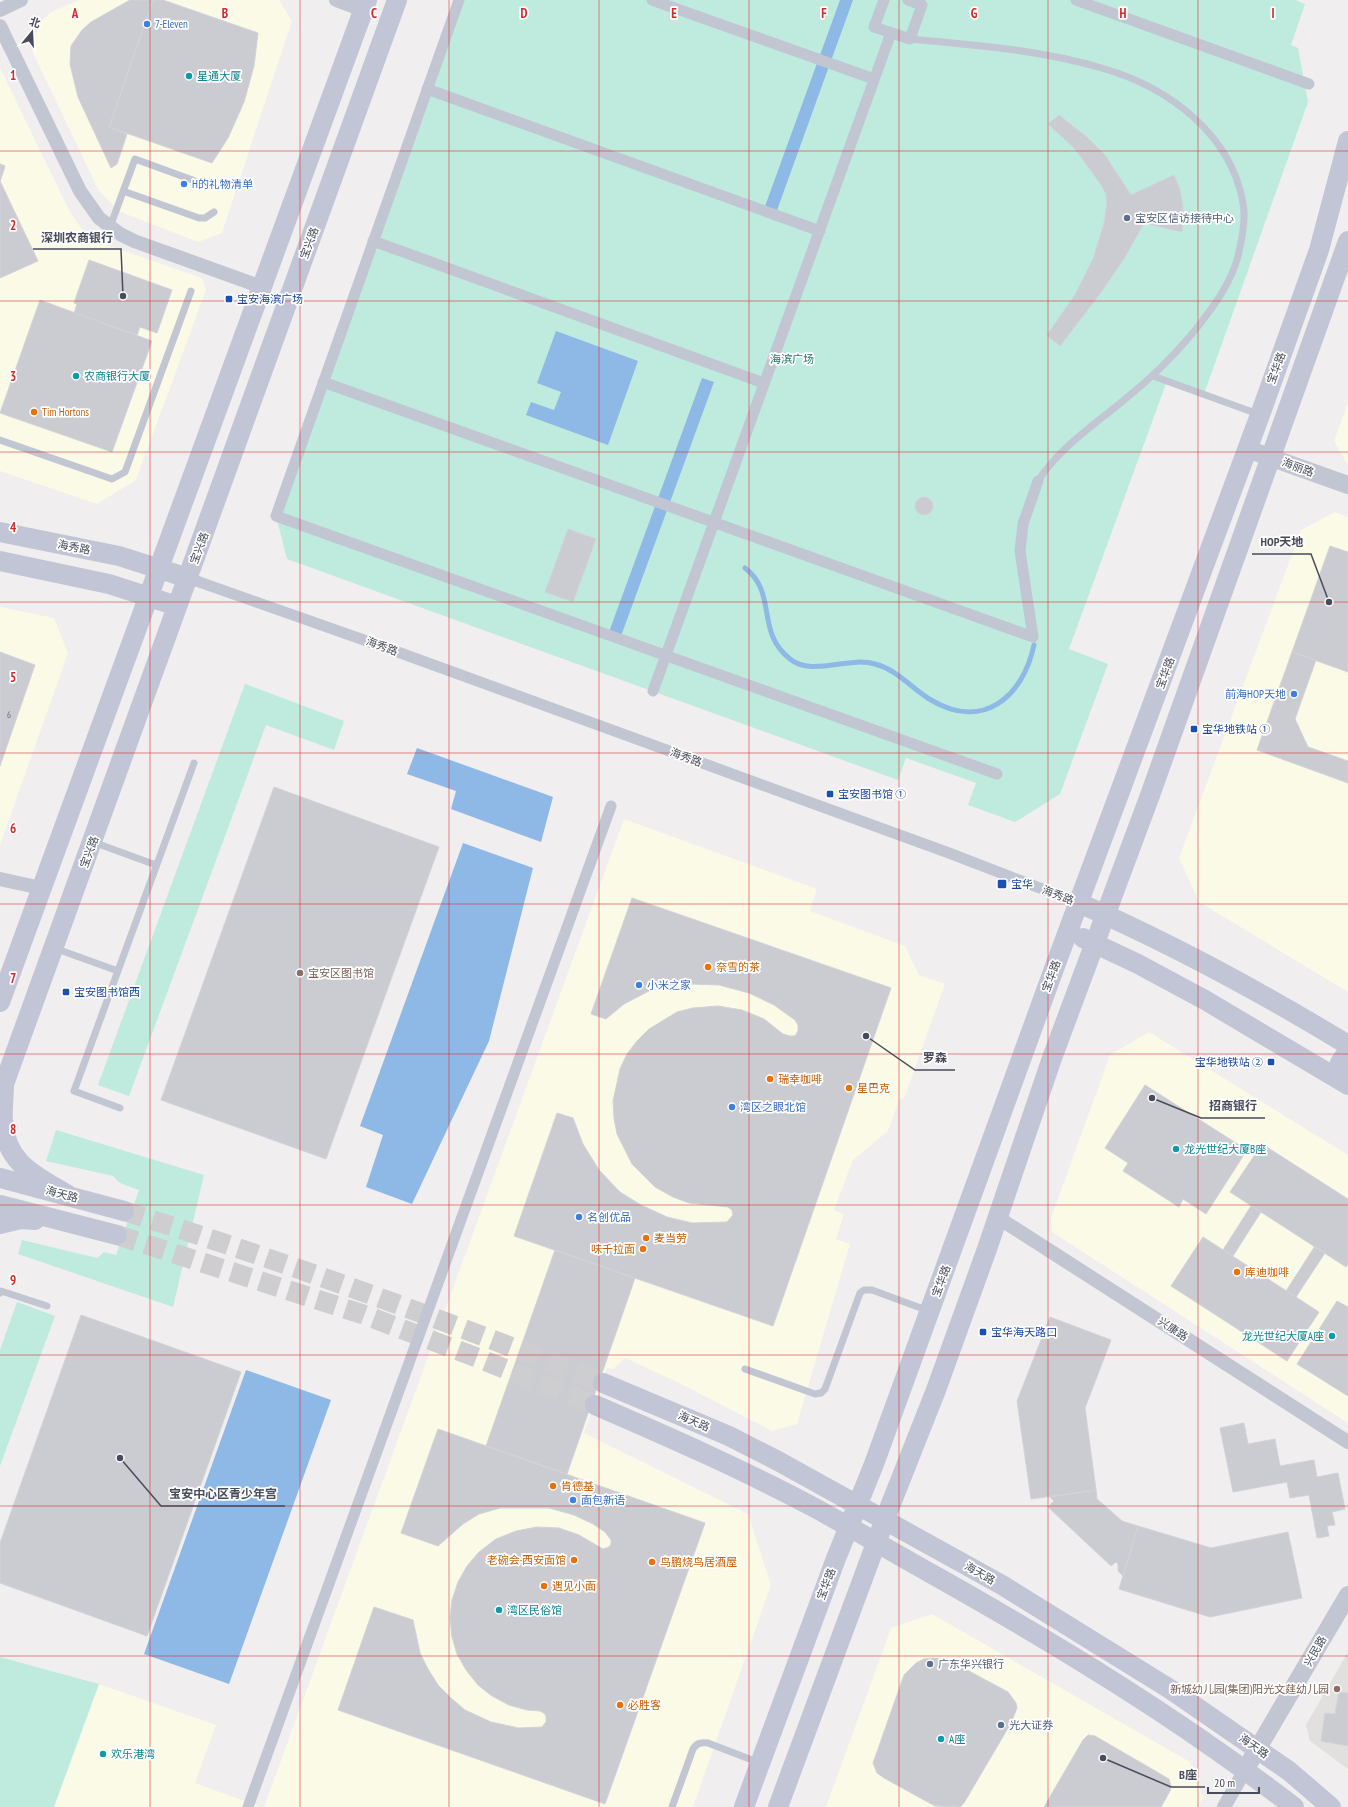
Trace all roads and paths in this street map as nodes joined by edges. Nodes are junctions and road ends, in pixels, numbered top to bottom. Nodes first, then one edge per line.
1 (21, 0) edge
2 (336, 0) edge
3 (397, 0) edge
4 (459, 0) edge
5 (652, 0) edge
6 (884, 0) edge
7 (908, 0) edge
8 (1076, 0) edge
9 (365, 5) edge
10 (0, 10) edge
11 (0, 26) edge
12 (891, 33) junction
13 (910, 40) junction
14 (874, 80) junction
15 (1309, 84) dead end
16 (427, 88) junction
17 (1348, 142) edge
18 (209, 186) dead end
19 (123, 191) junction
20 (214, 212) dead end
21 (110, 227) junction
22 (820, 231) junction
23 (1348, 241) edge
24 (373, 242) junction
25 (262, 287) junction
26 (191, 291) dead end
27 (1153, 376) junction
28 (323, 382) junction
29 (764, 383) junction
30 (1260, 415) junction
31 (0, 440) edge
32 (1247, 449) junction
33 (1271, 458) junction
34 (1038, 481) joint
35 (1348, 485) edge
36 (0, 518) edge
37 (714, 523) junction
38 (0, 532) edge
39 (64, 545) junction
40 (0, 561) edge
41 (158, 568) junction
42 (188, 578) junction
43 (148, 596) junction
44 (178, 606) junction
45 (666, 655) junction
46 (653, 691) dead end
47 (1136, 752) junction
48 (1162, 762) junction
49 (194, 763) dead end
50 (996, 774) dead end
51 (611, 806) dead end
52 (93, 842) junction
53 (156, 865) junction
54 (0, 879) edge
55 (41, 888) junction
56 (1079, 903) junction
57 (1105, 914) junction
58 (1068, 931) junction
59 (1094, 943) junction
60 (54, 948) junction
61 (118, 971) junction
62 (0, 1002) edge
63 (1348, 1045) edge
64 (1348, 1054) edge
65 (1347, 1084) edge
66 (2, 1089) edge
67 (120, 1108) dead end
68 (0, 1178) edge
69 (68, 1195) junction
70 (0, 1205) edge
71 (124, 1211) tunnel mouth
72 (997, 1217) junction
73 (61, 1221) junction
74 (0, 1224) edge
75 (117, 1235) tunnel mouth
76 (0, 1294) edge
77 (47, 1306) dead end
78 (930, 1312) junction
79 (745, 1369) dead end
80 (603, 1383) tunnel mouth
81 (595, 1405) tunnel mouth
82 (1348, 1442) edge
83 (857, 1504) junction
84 (885, 1520) junction
85 (848, 1527) junction
86 (877, 1543) junction
87 (1348, 1595) edge
88 (1258, 1749) junction
89 (760, 1763) junction
90 (1245, 1770) junction
91 (248, 1807) edge
92 (672, 1807) edge
93 (744, 1807) edge
94 (778, 1807) edge
95 (1224, 1807) edge
96 (1294, 1807) edge
97 (1331, 1807) edge

1 - 10 street
2 - 9 street
3 - 42 main road, 宝兴路
4 - 16 street
5 - 14 street
6 - 12 street
7 - 13 street
8 - 15 street
9 - 25 main road
11 - 21 street
12 - 13 street
12 - 14 street
13 - 27 lane
14 - 22 street
16 - 22 street
16 - 24 street
17 - 30 main road, 宝华路
18 - 19 lane
19 - 20 lane
19 - 21 lane
21 - 25 street
22 - 29 street
23 - 33 main road
24 - 28 street
24 - 29 street
25 - 41 main road
26 - 31 lane
27 - 30 lane
27 - 34 lane
28 - 37 street
28 - 45 street
29 - 37 street
30 - 32 main road, 宝华路
32 - 33 street, 海丽路
32 - 47 main road, 宝华路
33 - 35 street, 海丽路
33 - 48 main road
34 - 37 street
36 - 39 main road
37 - 45 street
38 - 39 main road, 海秀路
39 - 41 main road, 海秀路
40 - 43 main road
41 - 42 main road, 海秀路
41 - 43 main road
42 - 44 main road, 宝兴路
42 - 56 street, 海秀路
43 - 44 main road
43 - 55 main road
44 - 52 main road, 宝兴路
45 - 46 street
45 - 50 street
47 - 48 main road
47 - 56 main road, 宝华路
48 - 57 main road
49 - 53 lane
51 - 91 street
52 - 53 lane
52 - 60 main road, 宝兴路
53 - 61 lane
54 - 55 street
55 - 62 main road
56 - 57 main road, 海秀路
56 - 58 main road, 宝华路
57 - 59 main road
57 - 63 main road, 海秀路
58 - 59 main road
58 - 78 main road, 宝华路
59 - 65 main road
59 - 72 main road
60 - 61 lane
60 - 66 main road, 宝兴路
61 - 67 lane
64 - 65 main road
66 - 69 main road, 宝兴路
68 - 69 main road, 海天路
69 - 71 main road, 海天路
70 - 73 main road
72 - 82 street, 兴康路
72 - 84 main road
73 - 74 main road
73 - 75 main road
76 - 77 lane
78 - 79 lane
78 - 83 main road, 宝华路
80 - 83 main road, 海天路
81 - 85 main road
83 - 84 main road, 海天路
83 - 85 main road, 宝华路
84 - 86 main road
84 - 88 main road, 海天路
85 - 86 main road
85 - 89 main road, 宝华路
86 - 90 main road
86 - 94 main road
87 - 88 street, 兴民路
88 - 90 street, 兴民路
88 - 97 main road, 海天路
89 - 92 lane
89 - 93 main road, 宝华路
90 - 95 street
90 - 96 main road

